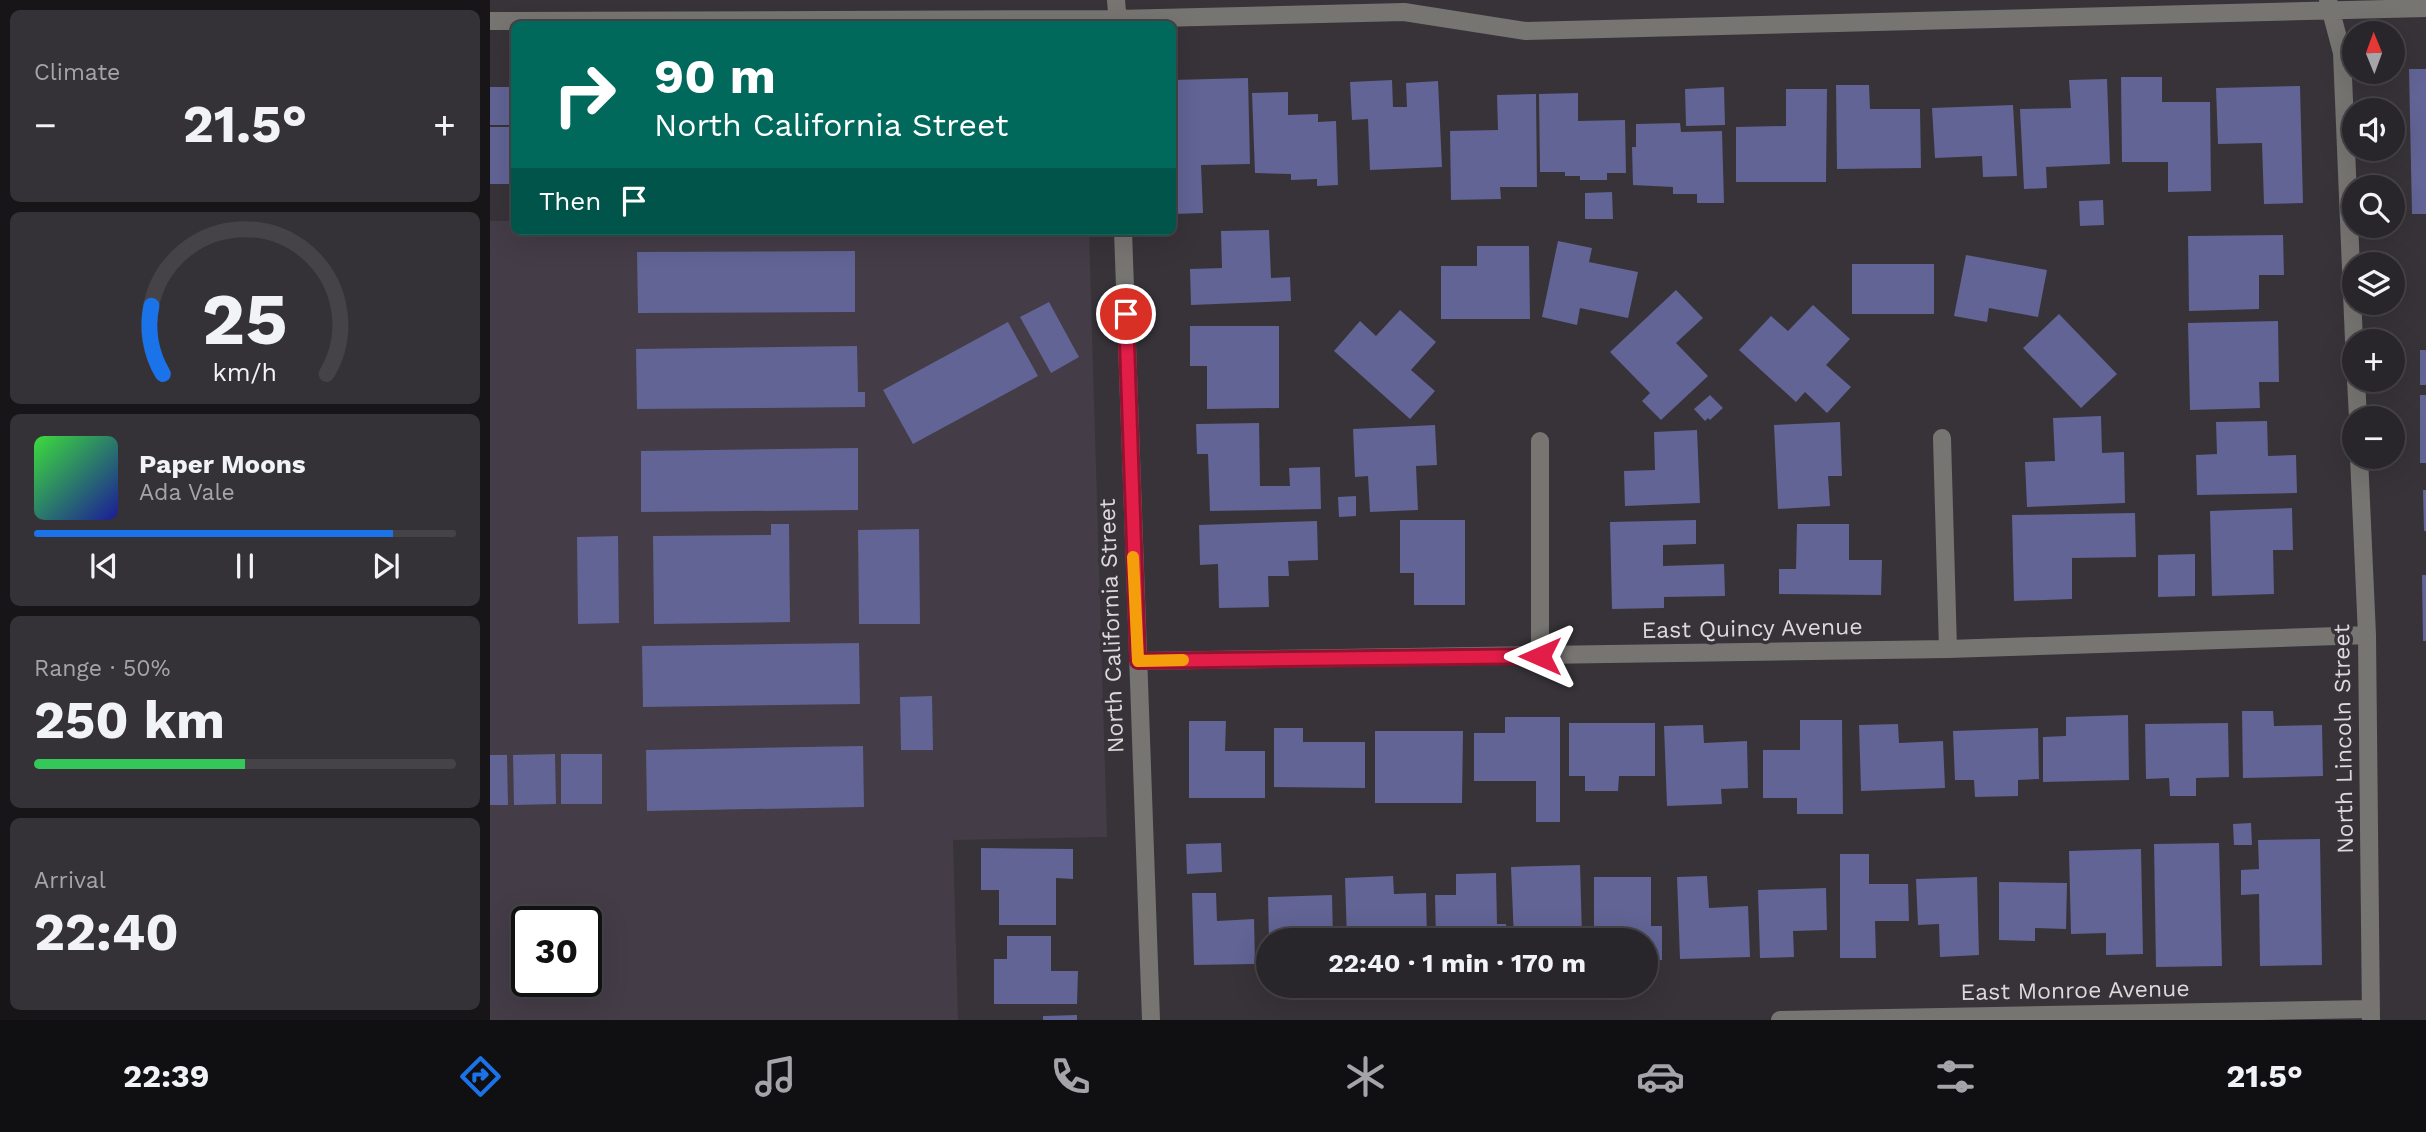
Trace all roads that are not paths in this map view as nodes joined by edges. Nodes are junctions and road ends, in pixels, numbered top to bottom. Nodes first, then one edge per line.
1 (1116, 0) edge
2 (2329, 5) edge
3 (2426, 8) edge
4 (490, 21) edge
5 (511, 21) edge
6 (1117, 21) edge
7 (1146, 21) edge
8 (1123, 235) edge
9 (2354, 329) edge
10 (1942, 438) dead end
11 (1540, 441) dead end
12 (2360, 469) edge
13 (2367, 635) junction
14 (1948, 649) junction
15 (1540, 656) junction
16 (1138, 661) junction
17 (2371, 1014) edge
18 (1151, 1020) edge
19 (1780, 1020) edge

1 - 6 street
2 - 3 street
2 - 7 street
2 - 9 street
4 - 5 street
8 - 16 street, North California Street
10 - 14 street
11 - 15 street
12 - 13 street, North Lincoln Street
13 - 14 street, East Quincy Avenue
13 - 17 street, North Lincoln Street
14 - 15 street, East Quincy Avenue
15 - 16 street, East Quincy Avenue
16 - 18 street, North California Street
17 - 19 street, East Monroe Avenue

